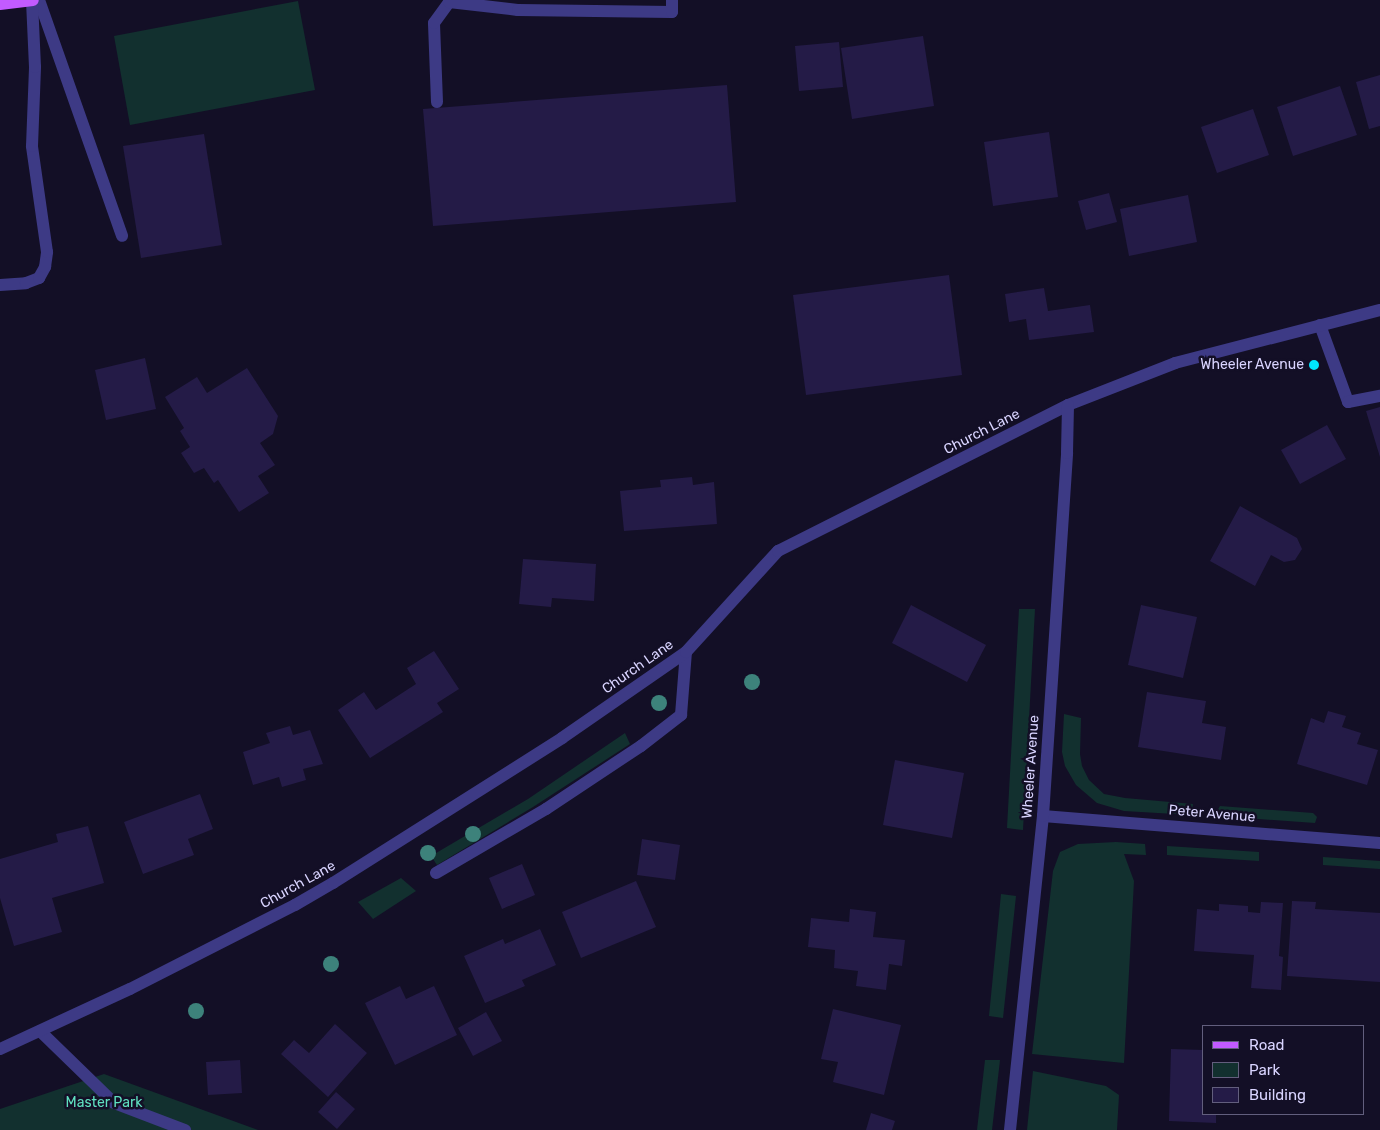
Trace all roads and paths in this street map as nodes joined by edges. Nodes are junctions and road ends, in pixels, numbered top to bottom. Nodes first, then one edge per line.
1 (33, 0) edge
2 (39, 0) edge
3 (672, 0) edge
4 (0, 4) edge
5 (437, 102) dead end
6 (122, 236) dead end
7 (0, 285) edge
8 (1380, 310) edge
9 (1320, 325) junction
10 (1380, 396) edge
11 (1068, 405) junction
12 (686, 652) junction
13 (1042, 816) junction
14 (1380, 843) edge
15 (436, 873) dead end
16 (40, 1031) junction
17 (0, 1049) edge
18 (185, 1130) edge
19 (1010, 1130) edge

1 - 4 main road
1 - 7 street
2 - 6 street
3 - 5 street
8 - 9 street, Church Lane
9 - 10 street
9 - 11 street, Church Lane
11 - 12 street, Church Lane
11 - 13 street, Wheeler Avenue
12 - 15 street
12 - 16 street, Church Lane
13 - 14 street, Peter Avenue
13 - 19 street, Wheeler Avenue
16 - 17 street, Church Lane
16 - 18 street

